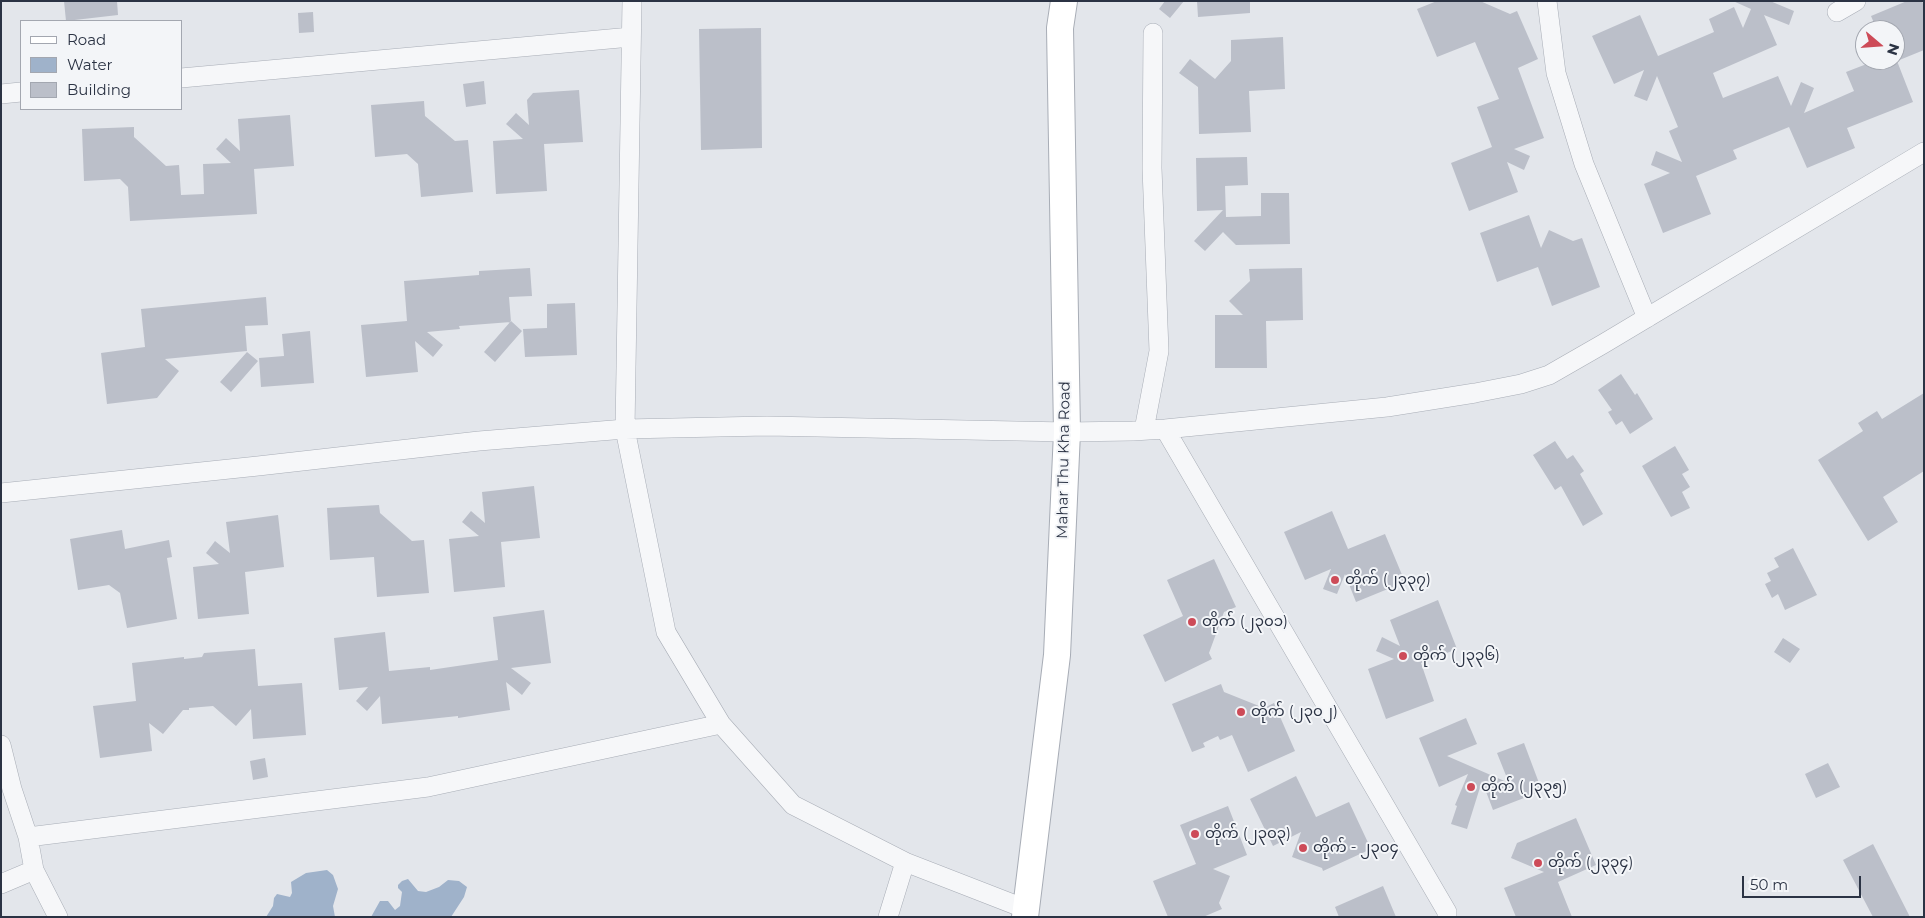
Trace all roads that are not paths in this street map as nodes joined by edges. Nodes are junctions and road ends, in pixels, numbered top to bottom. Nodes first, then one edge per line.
1 (632, 1) edge
2 (1064, 1) edge
3 (1547, 1) edge
4 (1856, 1) edge
5 (1837, 12) dead end
6 (1152, 33) dead end
7 (631, 37) junction
8 (182, 78) edge
9 (20, 92) edge
10 (1, 94) edge
11 (1924, 152) edge
12 (1647, 318) junction
13 (625, 429) junction
14 (1165, 429) junction
15 (1144, 430) junction
16 (1067, 432) junction
17 (1, 493) edge
18 (721, 724) junction
19 (1, 744) edge
20 (28, 838) junction
21 (905, 862) junction
22 (34, 870) junction
23 (1, 884) edge
24 (1025, 913) edge
25 (58, 917) edge
26 (888, 917) edge
27 (1447, 917) edge

1 - 7 street
2 - 16 main road, Mahar Thu Kha Road
3 - 12 street
4 - 5 street
6 - 15 street
7 - 8 street
7 - 13 street
9 - 10 street
11 - 12 street
12 - 14 street
13 - 16 street
13 - 17 street
13 - 18 street
14 - 15 street
14 - 27 street
15 - 16 street
16 - 24 main road, Mahar Thu Kha Road
18 - 20 street
18 - 21 street
19 - 20 street
20 - 22 street
21 - 24 street
21 - 26 street
22 - 23 street
22 - 25 street

